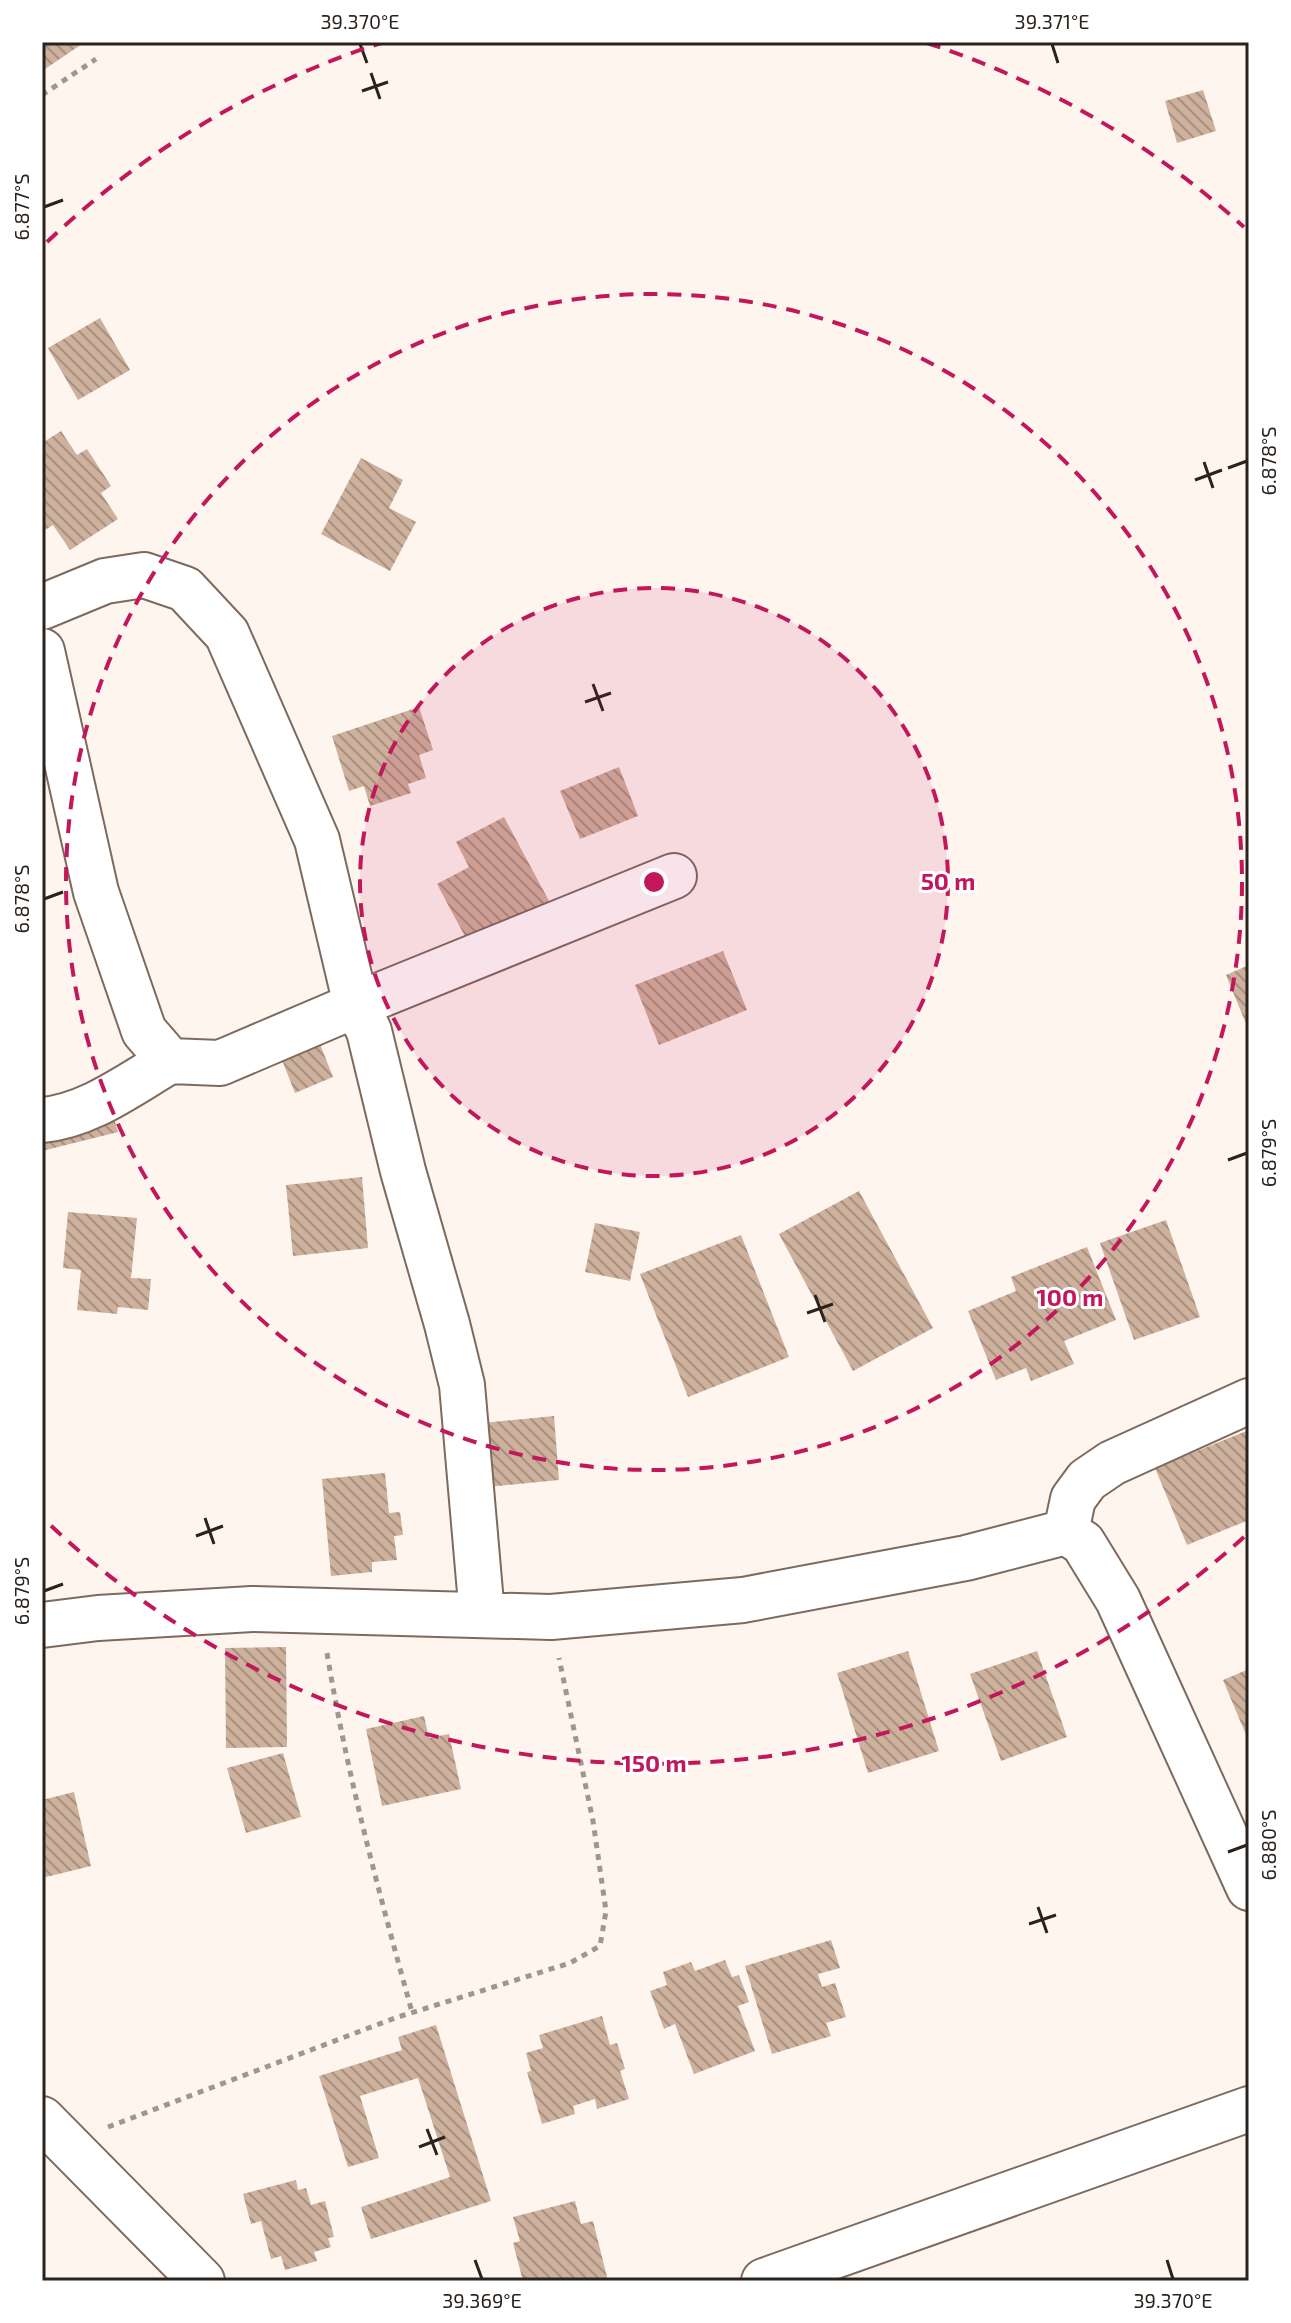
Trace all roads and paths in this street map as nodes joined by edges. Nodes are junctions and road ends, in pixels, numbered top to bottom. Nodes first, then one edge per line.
1 (96, 59) dead end
2 (42, 95) edge
3 (42, 607) edge
4 (42, 651) edge
5 (674, 876) dead end
6 (356, 1005) junction
7 (170, 1061) junction
8 (42, 1120) edge
9 (1249, 1401) edge
10 (1066, 1532) junction
11 (321, 1613) junction
12 (482, 1615) junction
13 (551, 1617) junction
14 (42, 1625) edge
15 (1249, 1888) edge
16 (412, 2012) junction
17 (1249, 2109) edge
18 (54, 2131) edge
19 (202, 2281) edge
20 (764, 2281) edge

1 - 2 path
3 - 6 street
4 - 7 street
5 - 6 street
6 - 7 street
6 - 12 street
7 - 8 street
9 - 10 street
10 - 13 street
10 - 15 street
11 - 12 street
11 - 14 street
11 - 16 path
12 - 13 street
13 - 16 path
16 - 18 path
17 - 20 street
18 - 19 street

